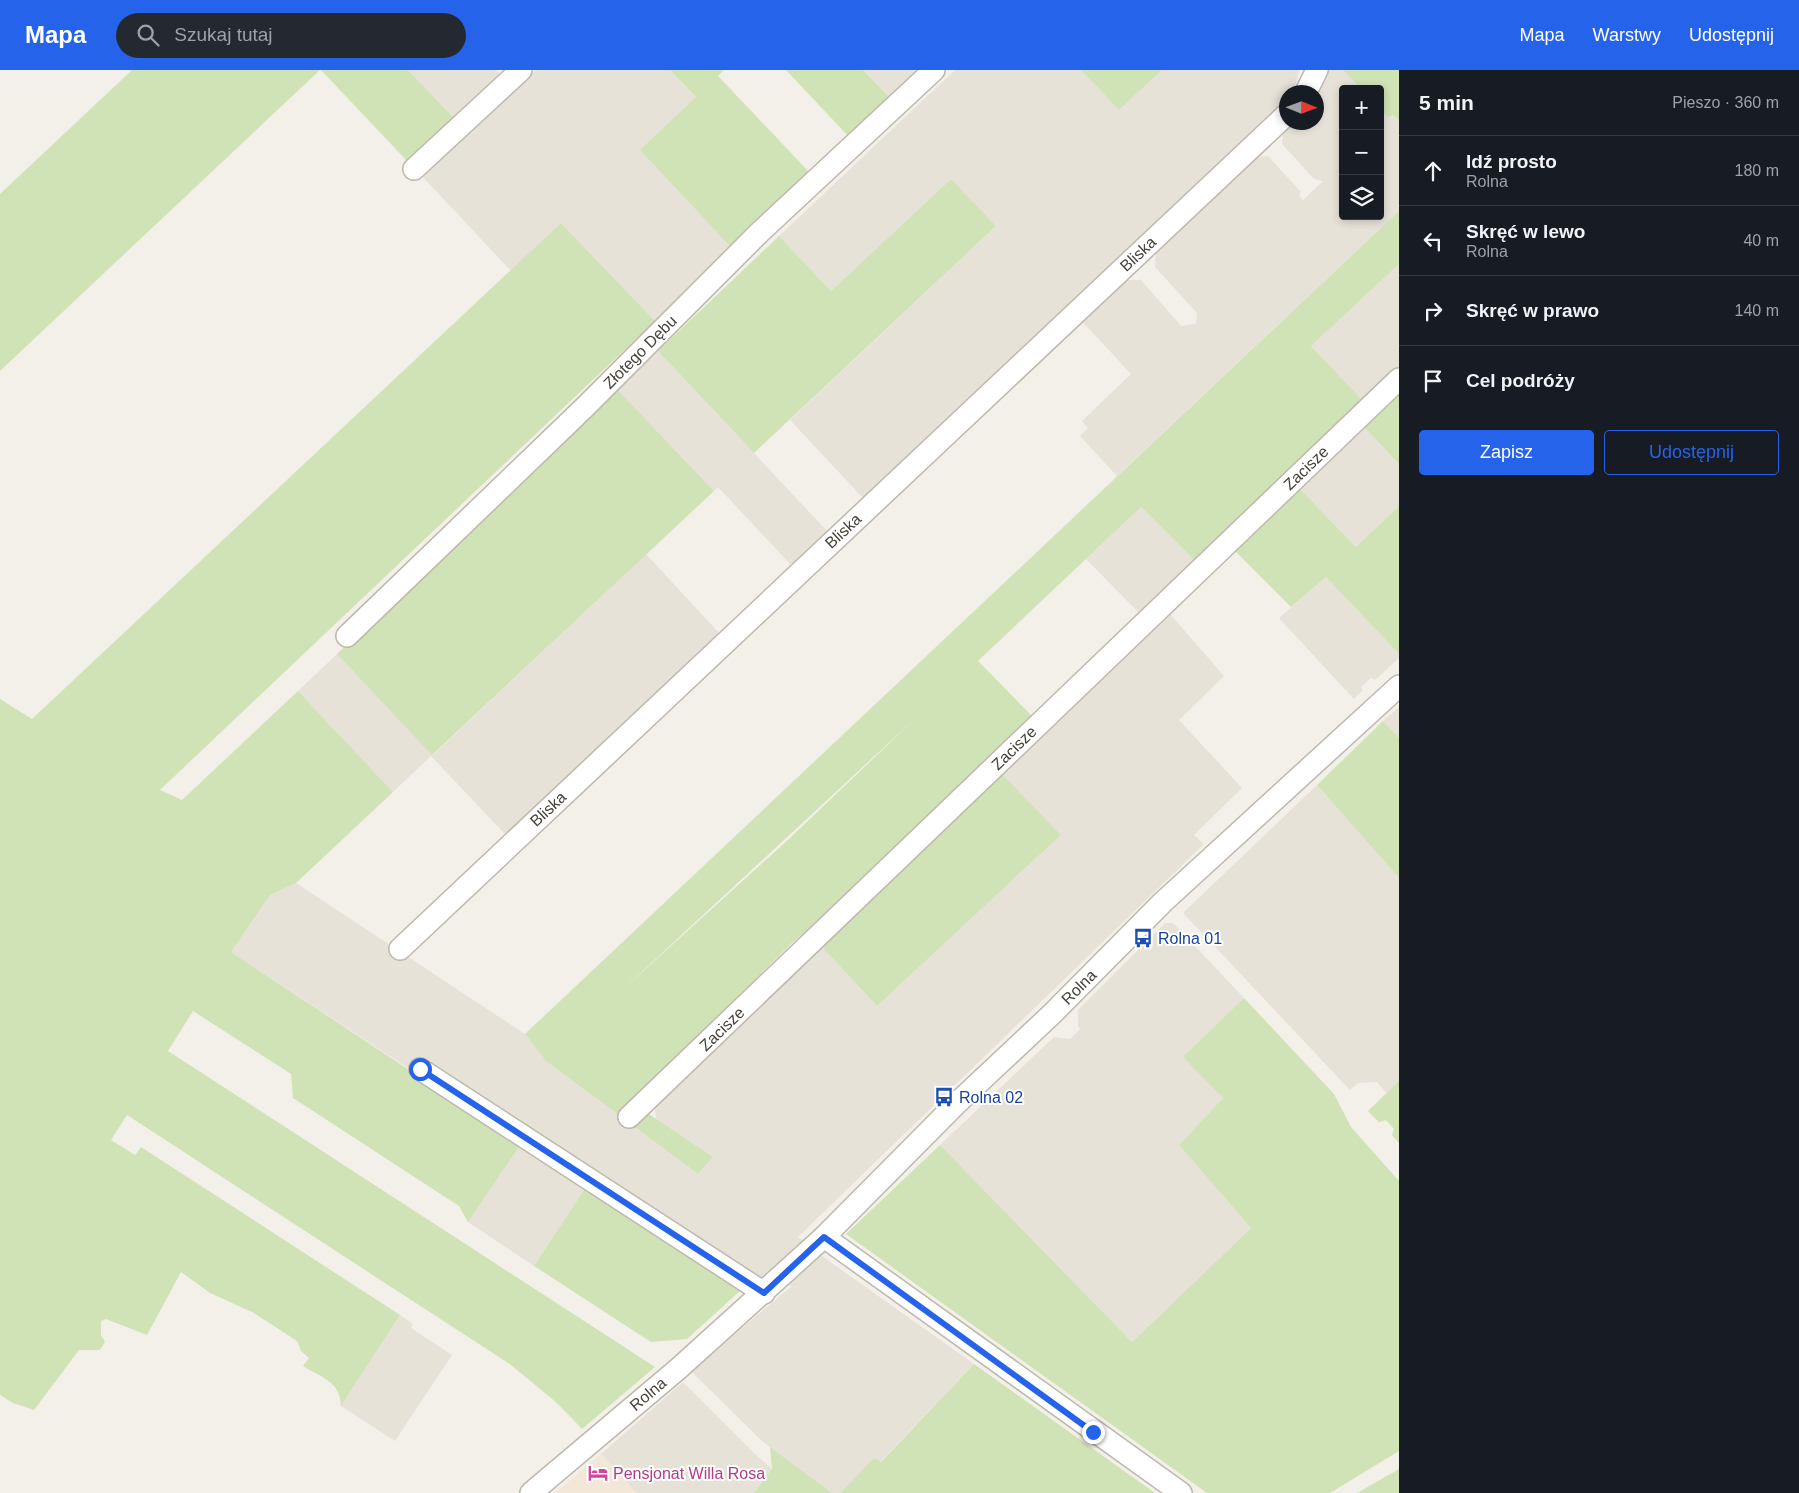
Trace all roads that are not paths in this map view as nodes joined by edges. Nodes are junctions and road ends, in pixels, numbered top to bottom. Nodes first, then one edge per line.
1 (521, 70) edge
2 (934, 70) edge
3 (1317, 70) edge
4 (1310, 85) edge
5 (1279, 122) edge
6 (414, 169) dead end
7 (1399, 380) edge
8 (346, 636) dead end
9 (1399, 686) edge
10 (400, 949) dead end
11 (420, 1069) dead end
12 (629, 1117) dead end
13 (824, 1237) junction
14 (764, 1293) junction
15 (531, 1493) edge
16 (1181, 1493) edge

1 - 6 street
2 - 8 street, Złotego Dębu
3 - 4 street
5 - 10 street, Bliska
7 - 12 street, Zacisze
9 - 13 street, Rolna
11 - 14 street
13 - 14 street, Rolna
13 - 16 street
14 - 15 street, Rolna

